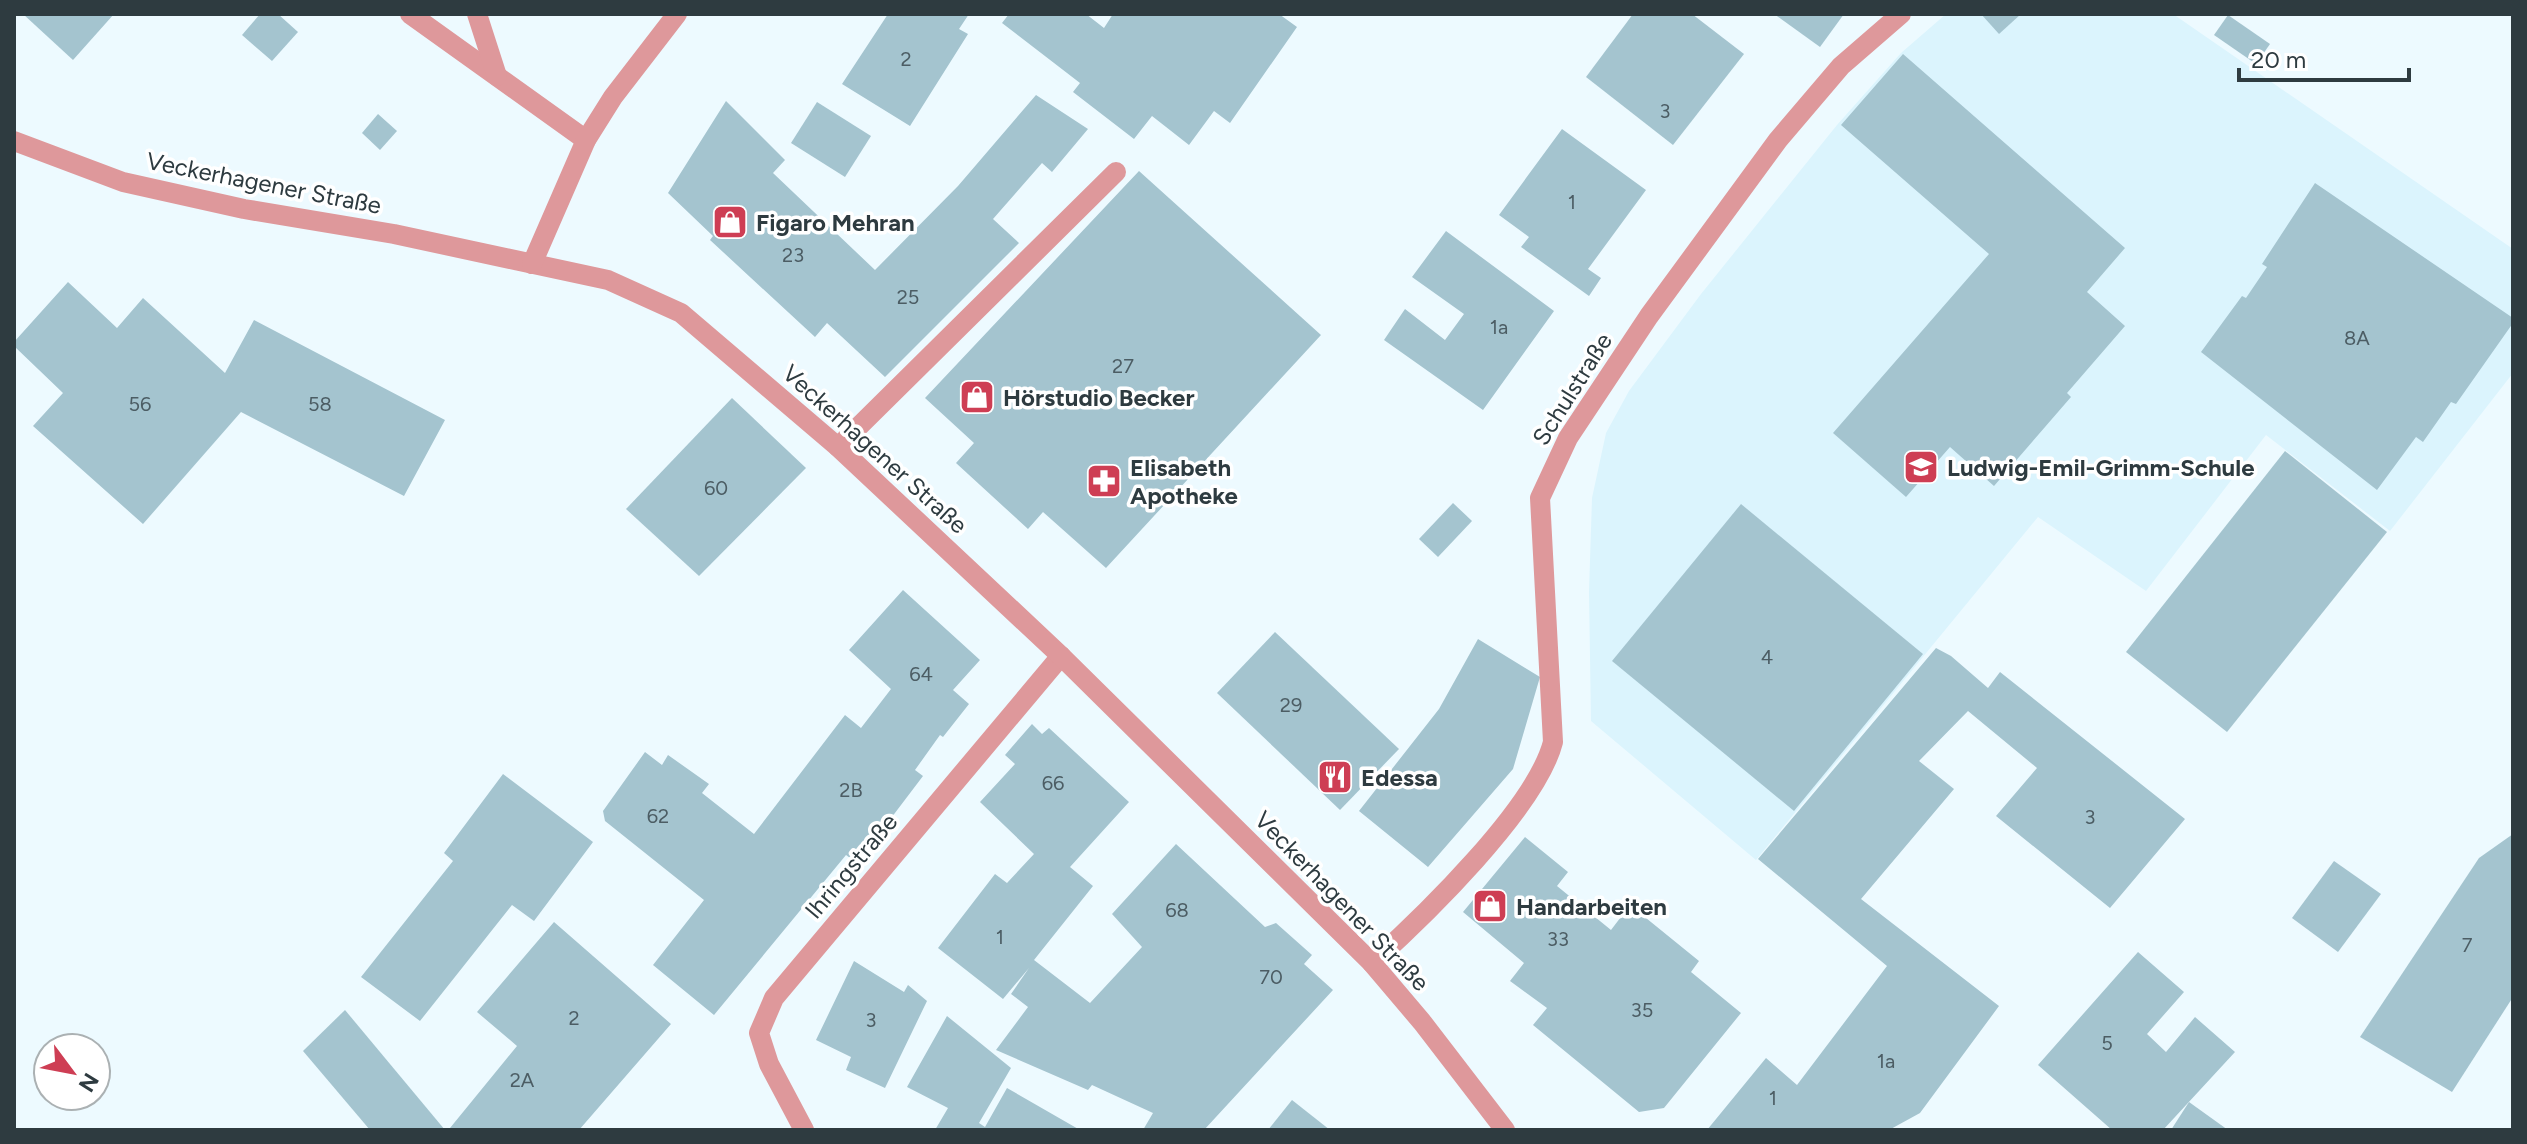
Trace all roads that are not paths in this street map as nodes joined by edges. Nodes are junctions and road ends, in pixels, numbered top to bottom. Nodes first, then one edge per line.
1 (410, 14) edge
2 (477, 14) edge
3 (677, 14) edge
4 (1901, 14) edge
5 (497, 76) junction
6 (586, 140) junction
7 (14, 141) edge
8 (1116, 172) dead end
9 (532, 264) junction
10 (838, 447) junction
11 (1061, 656) junction
12 (1372, 963) junction
13 (804, 1130) edge
14 (1505, 1130) edge

1 - 5 street
2 - 5 street
3 - 6 street
4 - 12 street, Schulstraße
5 - 6 street
6 - 9 street
7 - 9 street, Veckerhagener Straße
8 - 10 street
9 - 10 street, Veckerhagener Straße
10 - 11 street, Veckerhagener Straße
11 - 12 street, Veckerhagener Straße
11 - 13 street, Ihringstraße
12 - 14 street, Veckerhagener Straße

